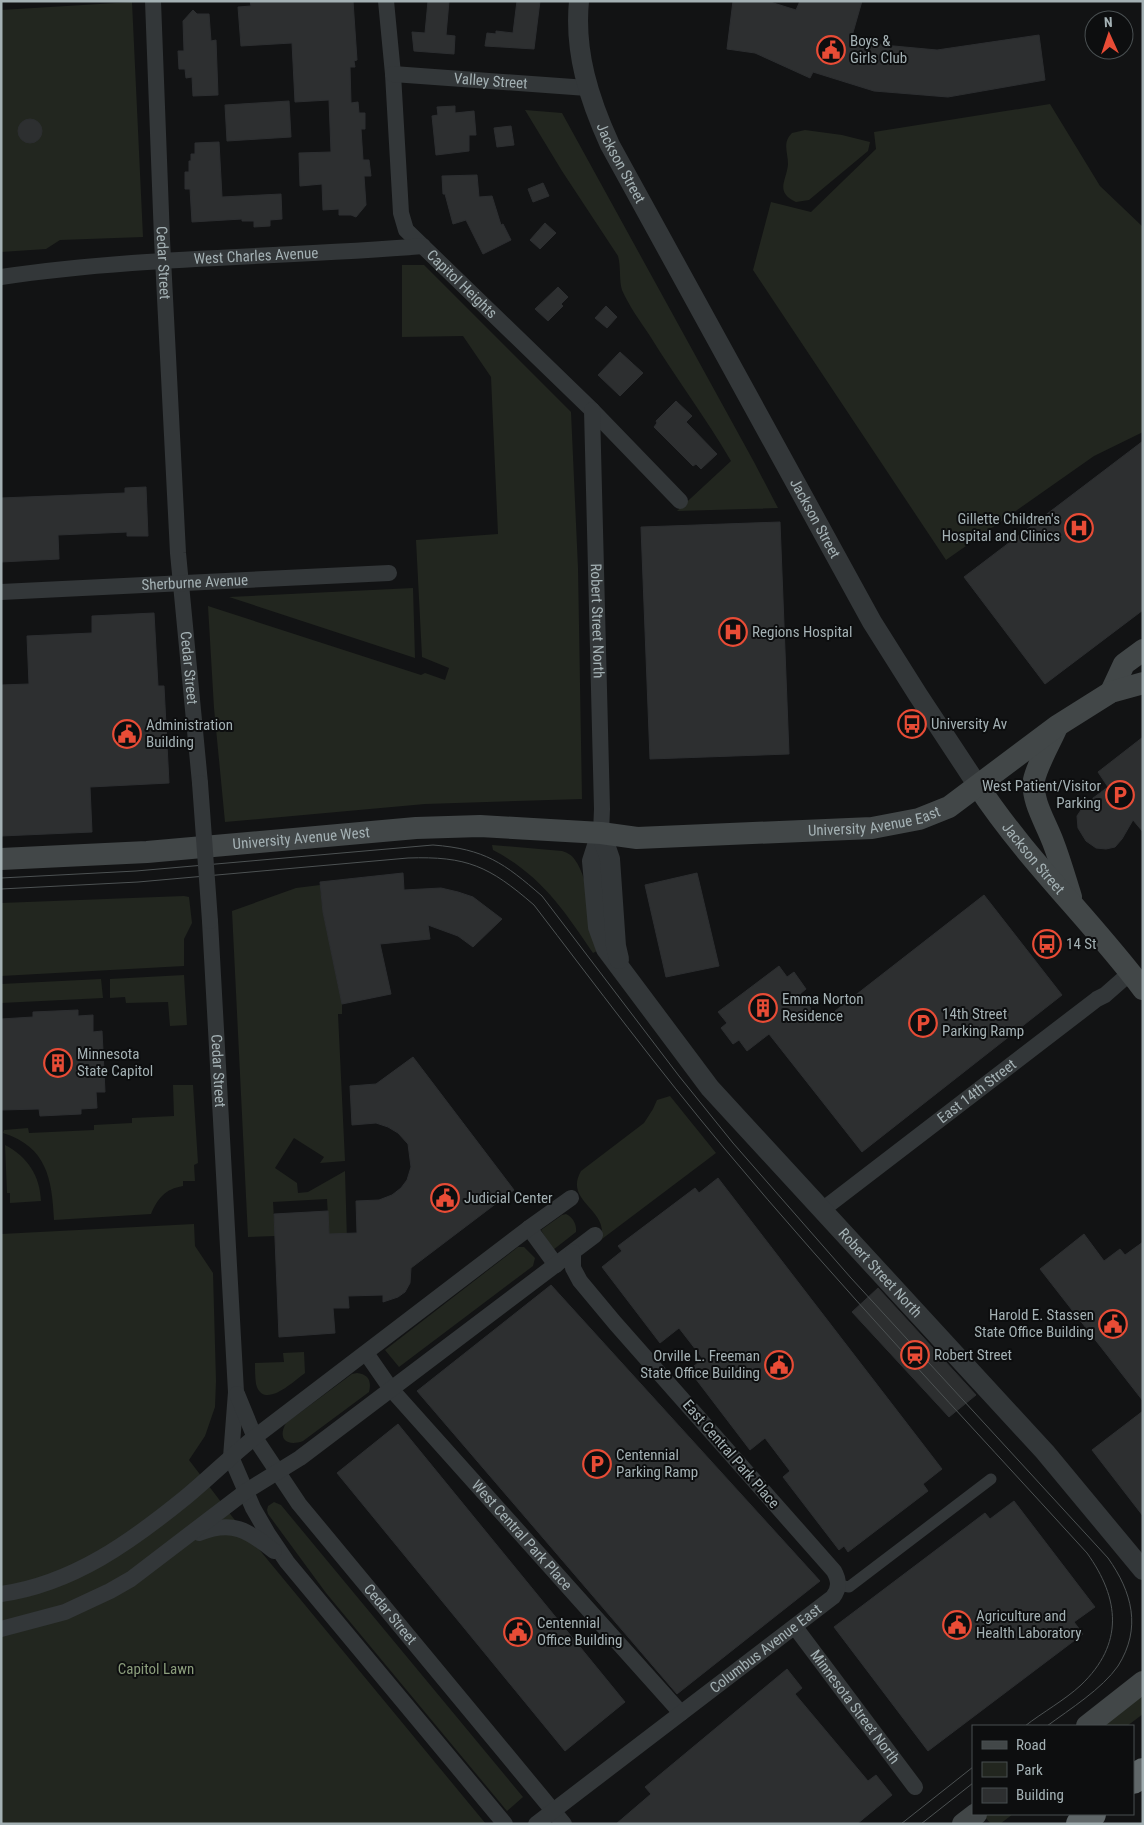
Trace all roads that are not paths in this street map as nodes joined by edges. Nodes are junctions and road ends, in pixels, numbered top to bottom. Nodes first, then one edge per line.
1 (153, 1) edge
2 (386, 1) edge
3 (579, 1) edge
4 (393, 74) junction
5 (588, 88) junction
6 (423, 246) junction
7 (163, 260) junction
8 (1, 277) edge
9 (592, 410) junction
10 (680, 501) dead end
11 (389, 573) dead end
12 (181, 583) junction
13 (1, 592) edge
14 (1143, 650) edge
15 (1143, 683) edge
16 (1111, 692) junction
17 (1057, 726) junction
18 (978, 786) junction
19 (601, 833) junction
20 (1, 859) edge
21 (1074, 905) junction
22 (1137, 981) edge
23 (570, 1198) dead end
24 (822, 1210) junction
25 (529, 1228) junction
26 (596, 1235) dead end
27 (573, 1252) junction
28 (556, 1265) junction
29 (366, 1353) junction
30 (391, 1389) junction
31 (236, 1392) junction
32 (255, 1438) junction
33 (231, 1457) junction
34 (278, 1472) junction
35 (991, 1479) dead end
36 (245, 1492) junction
37 (188, 1537) junction
38 (288, 1562) junction
39 (1143, 1570) edge
40 (838, 1585) junction
41 (1, 1594) edge
42 (795, 1627) junction
43 (1, 1629) edge
44 (1143, 1682) edge
45 (681, 1713) junction
46 (1088, 1725) edge
47 (915, 1787) dead end
48 (553, 1810) junction
49 (975, 1815) edge
50 (1091, 1815) edge
51 (505, 1824) edge
52 (536, 1824) edge
53 (564, 1824) edge
54 (963, 1824) edge
55 (1080, 1824) edge

1 - 7 street, Cedar Street
2 - 4 street, Capitol Heights
3 - 5 street, Jackson Street
4 - 5 street, Valley Street
4 - 6 street, Capitol Heights
5 - 18 street, Jackson Street
6 - 7 street, West Charles Avenue
6 - 9 street, Capitol Heights
7 - 8 street, West Charles Avenue
7 - 12 street, Cedar Street
9 - 10 street, Capitol Heights
9 - 19 street, Robert Street North
11 - 12 street, Sherburne Avenue
12 - 13 street, Sherburne Avenue
12 - 31 street, Cedar Street, bridge
14 - 16 main road
15 - 16 main road, University Avenue East
16 - 17 main road, University Avenue East
17 - 18 main road, University Avenue East
17 - 21 main road
18 - 19 main road, University Avenue East
18 - 21 main road, Jackson Street
19 - 20 main road, University Avenue West
19 - 24 street, Robert Street North
21 - 22 main road, Jackson Street
22 - 24 street, East 14th Street
23 - 25 street
24 - 39 street, Robert Street North
25 - 28 street
25 - 29 street
26 - 27 street
27 - 28 street
27 - 40 street, East Central Park Place
28 - 30 street
29 - 30 street, West Central Park Place
29 - 32 street
30 - 34 street
30 - 45 street, West Central Park Place
31 - 32 street, Cedar Street
31 - 33 street, Cedar Street
32 - 33 street
32 - 34 street, Cedar Street
33 - 36 street, Cedar Street
33 - 41 street
34 - 36 street
34 - 48 street, Cedar Street
35 - 40 street
36 - 37 street
36 - 38 street, Cedar Street
37 - 38 street
37 - 43 street
38 - 51 street, Cedar Street
40 - 42 street, Columbus Avenue East
42 - 45 street, Columbus Avenue East
42 - 47 street, Minnesota Street North
44 - 46 main road
45 - 48 street, Columbus Avenue East
48 - 52 street, Columbus Avenue East
48 - 53 street, Cedar Street
49 - 54 main road
50 - 55 highway

